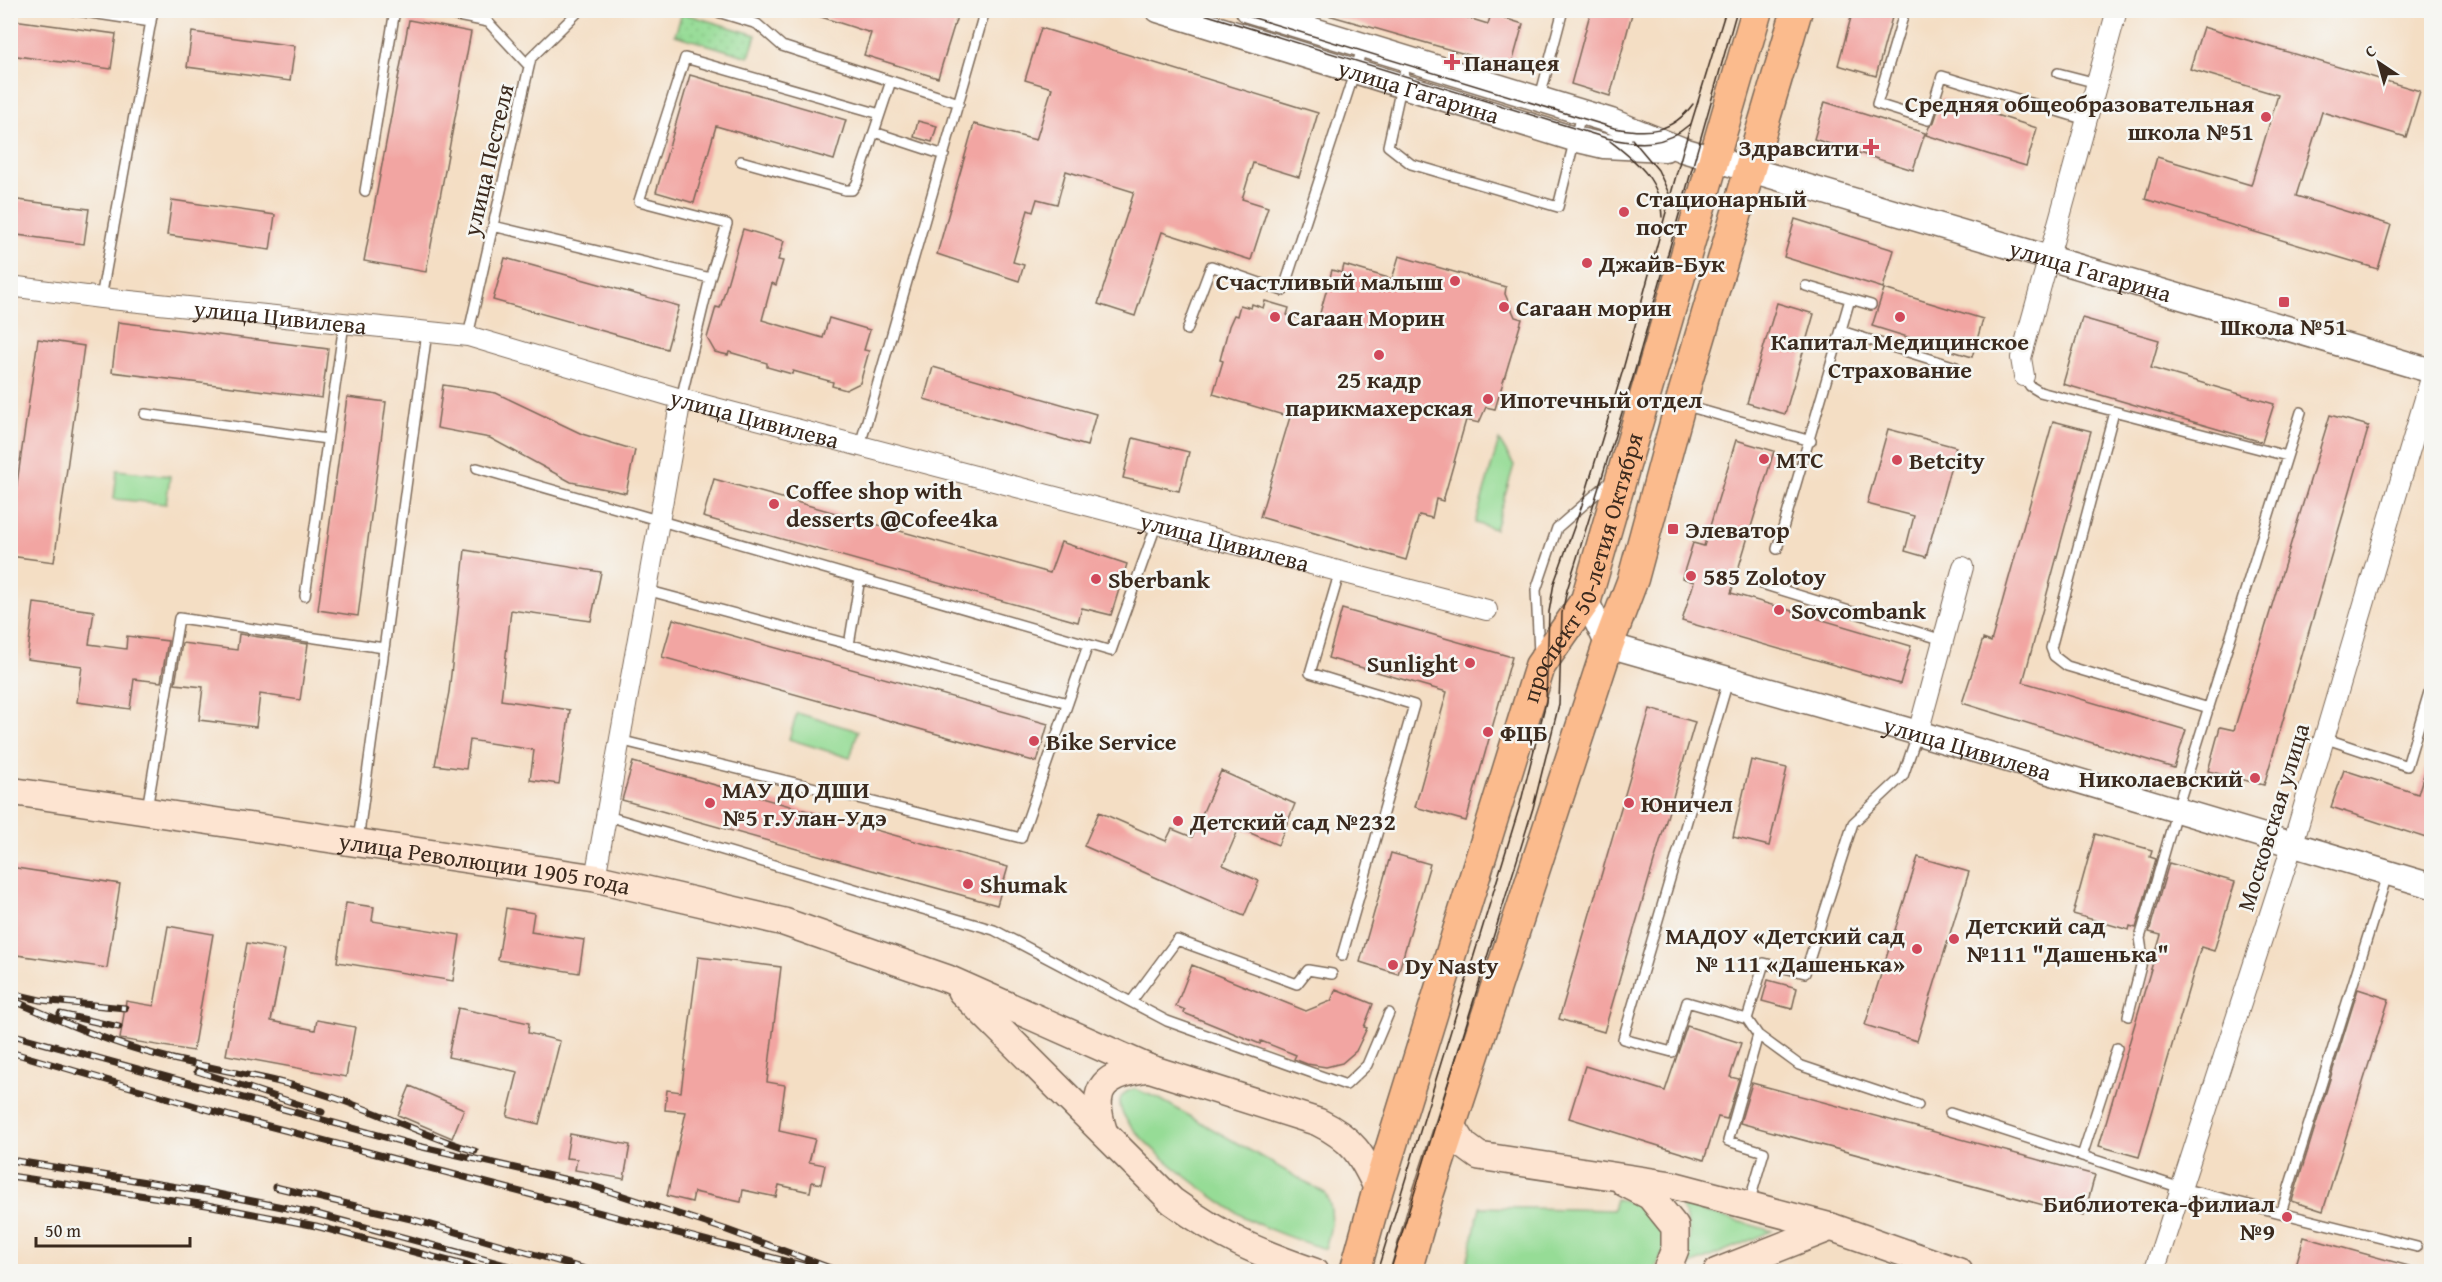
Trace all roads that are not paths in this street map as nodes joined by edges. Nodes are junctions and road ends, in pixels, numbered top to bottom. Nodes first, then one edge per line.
1 (72, 10) edge
2 (153, 10) edge
3 (395, 10) edge
4 (427, 10) edge
5 (580, 10) edge
6 (711, 10) edge
7 (985, 10) edge
8 (1158, 10) edge
9 (1248, 10) edge
10 (1563, 10) edge
11 (1757, 10) edge
12 (1797, 10) edge
13 (1905, 10) edge
14 (2117, 10) edge
15 (151, 22) junction
16 (1364, 44) junction
17 (1407, 57) junction
18 (529, 66) junction
19 (1357, 70) junction
20 (2058, 73) dead end
21 (891, 81) junction
22 (2097, 83) junction
23 (1401, 85) junction
24 (1539, 99) junction
25 (958, 103) junction
26 (1581, 112) junction
27 (880, 114) junction
28 (2086, 120) junction
29 (874, 132) junction
30 (1574, 139) junction
31 (1683, 150) junction
32 (944, 155) junction
33 (1715, 159) junction
34 (741, 161) dead end
35 (1749, 168) junction
36 (365, 191) dead end
37 (493, 226) junction
38 (2048, 256) junction
39 (710, 278) junction
40 (10, 286) edge
41 (1806, 286) dead end
42 (101, 298) junction
43 (1850, 298) junction
44 (1871, 305) dead end
45 (344, 324) junction
46 (1187, 330) dead end
47 (427, 332) junction
48 (1841, 332) junction
49 (468, 336) junction
50 (1956, 368) dead end
51 (2432, 373) edge
52 (2024, 376) joint
53 (681, 399) junction
54 (1680, 405) junction
55 (2114, 412) junction
56 (2301, 412) dead end
57 (146, 414) dead end
58 (327, 439) junction
59 (1811, 441) junction
60 (860, 445) junction
61 (2287, 456) junction
62 (477, 468) dead end
63 (1621, 474) junction
64 (659, 519) junction
65 (1157, 523) junction
66 (1777, 549) dead end
67 (1963, 567) dead end
68 (1340, 571) junction
69 (860, 578) junction
70 (1759, 583) dead end
71 (646, 590) junction
72 (305, 596) dead end
73 (1586, 600) junction
74 (1487, 610) dead end
75 (1943, 640) junction
76 (849, 645) junction
77 (1088, 645) junction
78 (1608, 645) junction
79 (384, 648) junction
80 (1540, 666) junction
81 (1728, 679) junction
82 (2432, 682) edge
83 (1068, 703) junction
84 (2209, 708) junction
85 (1918, 733) junction
86 (2324, 738) junction
87 (618, 740) junction
88 (10, 791) edge
89 (2177, 809) junction
90 (147, 812) junction
91 (604, 815) junction
92 (358, 843) junction
93 (2293, 843) junction
94 (2388, 872) junction
95 (595, 878) junction
96 (2432, 885) edge
97 (1342, 956) dead end
98 (1332, 974) dead end
99 (948, 978) junction
100 (1131, 1002) junction
101 (1389, 1013) dead end
102 (2128, 1016) dead end
103 (1747, 1019) junction
104 (1758, 1035) junction
105 (2117, 1048) dead end
106 (1148, 1068) junction
107 (1918, 1105) dead end
108 (1950, 1113) dead end
109 (1452, 1126) junction
110 (1103, 1130) junction
111 (1479, 1156) junction
112 (2082, 1156) junction
113 (1617, 1178) junction
114 (2181, 1188) junction
115 (1378, 1189) junction
116 (1428, 1195) junction
117 (1748, 1205) junction
118 (2281, 1213) junction
119 (1831, 1227) junction
120 (2417, 1247) dead end
121 (1314, 1272) edge
122 (1355, 1272) edge
123 (1406, 1272) edge
124 (1666, 1272) edge
125 (1717, 1272) edge
126 (1959, 1272) edge
127 (2154, 1272) edge

1 - 15 lane
2 - 15 lane
3 - 36 lane
4 - 18 lane
5 - 18 lane, улица Пестеля
6 - 21 lane
7 - 25 lane
8 - 19 street, улица Гагарина
9 - 16 street, улица Гагарина
10 - 24 lane
11 - 33 main road, проспект 50-летия Октября
12 - 35 main road, проспект 50-летия Октября
13 - 28 lane
14 - 22 street
15 - 42 lane
16 - 17 street, улица Гагарина
16 - 19 lane
17 - 23 lane
17 - 24 street, улица Гагарина
18 - 37 lane, улица Пестеля
19 - 23 street, улица Гагарина
19 - 46 lane
20 - 22 lane
21 - 25 lane
21 - 27 lane
22 - 28 street
23 - 30 street, улица Гагарина
23 - 30 lane
24 - 26 street, улица Гагарина
25 - 32 lane
26 - 30 lane
26 - 31 street, улица Гагарина
27 - 29 lane
27 - 39 lane
28 - 38 street
29 - 32 lane
29 - 34 lane
30 - 31 street, улица Гагарина
31 - 33 street, улица Гагарина
32 - 60 lane
33 - 35 street, улица Гагарина
33 - 63 main road, проспект 50-летия Октября
35 - 38 street, улица Гагарина
35 - 54 main road, проспект 50-летия Октября
37 - 39 lane
37 - 49 lane, улица Пестеля
38 - 51 street, улица Гагарина
38 - 52 street
39 - 53 lane
40 - 42 street, улица Цивилева
41 - 43 lane
42 - 45 street, улица Цивилева
43 - 44 lane
43 - 48 lane
45 - 47 street, улица Цивилева
45 - 58 lane
47 - 49 street, улица Цивилева
47 - 79 lane
48 - 50 lane
48 - 59 lane
49 - 53 street, улица Цивилева
51 - 86 street, Московская улица
52 - 55 lane
53 - 60 street, улица Цивилева
53 - 64 street
54 - 59 lane
54 - 78 main road, проспект 50-летия Октября
55 - 61 lane
55 - 84 lane
56 - 61 lane
57 - 58 lane
58 - 72 lane
59 - 66 lane
60 - 65 street, улица Цивилева
61 - 84 lane
62 - 64 lane
63 - 73 main road, проспект 50-летия Октября
63 - 80 lane
64 - 69 lane
64 - 71 street
65 - 68 street, улица Цивилева
65 - 77 lane
67 - 75 street
68 - 74 street, улица Цивилева
68 - 97 lane
69 - 76 lane
69 - 77 lane
70 - 75 lane
71 - 76 lane
71 - 87 street
73 - 78 street
73 - 80 main road, проспект 50-летия Октября
75 - 85 street
76 - 83 lane
77 - 83 lane
78 - 81 street, улица Цивилева
78 - 109 main road, проспект 50-летия Октября
79 - 90 lane
79 - 92 lane
80 - 115 main road, проспект 50-летия Октября
81 - 85 street, улица Цивилева
81 - 103 lane
82 - 86 lane
83 - 87 lane
84 - 89 lane
85 - 89 street, улица Цивилева
85 - 103 lane
86 - 93 street, Московская улица
87 - 91 street
88 - 90 main road, улица Революции 1905 года
89 - 93 street, улица Цивилева
89 - 102 lane
90 - 92 main road, улица Революции 1905 года
91 - 95 street
91 - 100 lane
92 - 95 main road, улица Революции 1905 года
93 - 94 street, улица Цивилева
93 - 114 street, Московская улица
94 - 96 street, улица Цивилева
94 - 118 lane
95 - 99 main road, улица Революции 1905 года
98 - 100 lane
99 - 106 main road, улица Революции 1905 года
99 - 110 main road, улица Революции 1905 года
100 - 101 lane
103 - 104 lane
104 - 107 lane
104 - 117 lane
105 - 112 lane
106 - 110 main road
106 - 115 main road, улица Революции 1905 года
108 - 112 lane
109 - 111 main road
109 - 116 main road, проспект 50-летия Октября
110 - 121 main road, улица Революции 1905 года
111 - 113 main road
111 - 116 main road
112 - 114 lane
113 - 117 main road
113 - 124 main road
114 - 118 lane
114 - 127 street, Московская улица
115 - 122 main road, проспект 50-летия Октября
116 - 123 main road, проспект 50-летия Октября
117 - 119 main road
118 - 120 lane
119 - 125 main road
119 - 126 main road

